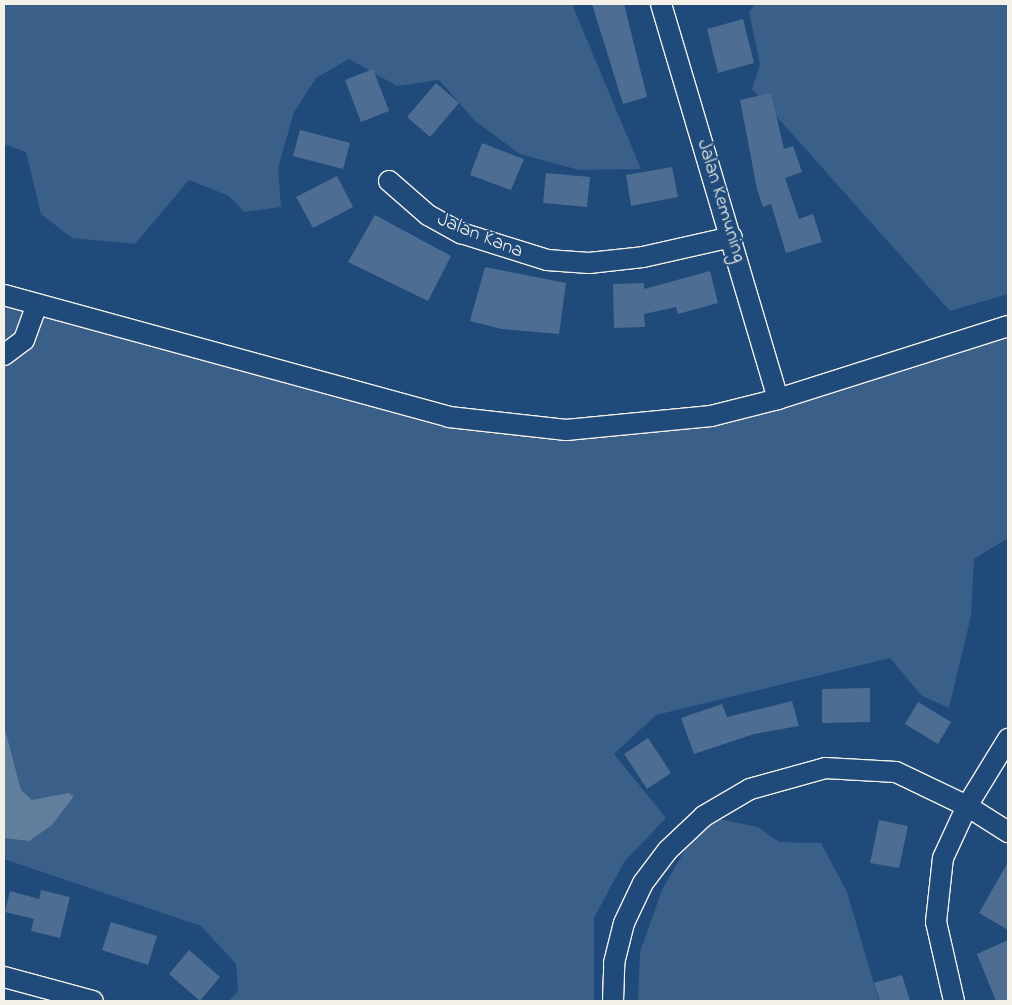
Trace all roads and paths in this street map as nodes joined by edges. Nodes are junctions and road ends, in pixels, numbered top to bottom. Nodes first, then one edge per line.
1 (661, 4) edge
2 (389, 181) dead end
3 (732, 238) junction
4 (4, 295) edge
5 (37, 304) junction
6 (1008, 326) edge
7 (4, 355) edge
8 (778, 400) junction
9 (1008, 739) edge
10 (967, 806) junction
11 (1008, 832) edge
12 (4, 977) edge
13 (94, 1001) edge
14 (612, 1001) edge
15 (954, 1001) edge

1 - 3 street, Jalan Kemuning
2 - 3 street, Jalan Kana
3 - 8 street, Jalan Kemuning
4 - 5 street
5 - 7 street
5 - 8 street
6 - 8 street
9 - 10 street
10 - 11 street
10 - 14 street
10 - 15 street
12 - 13 street

